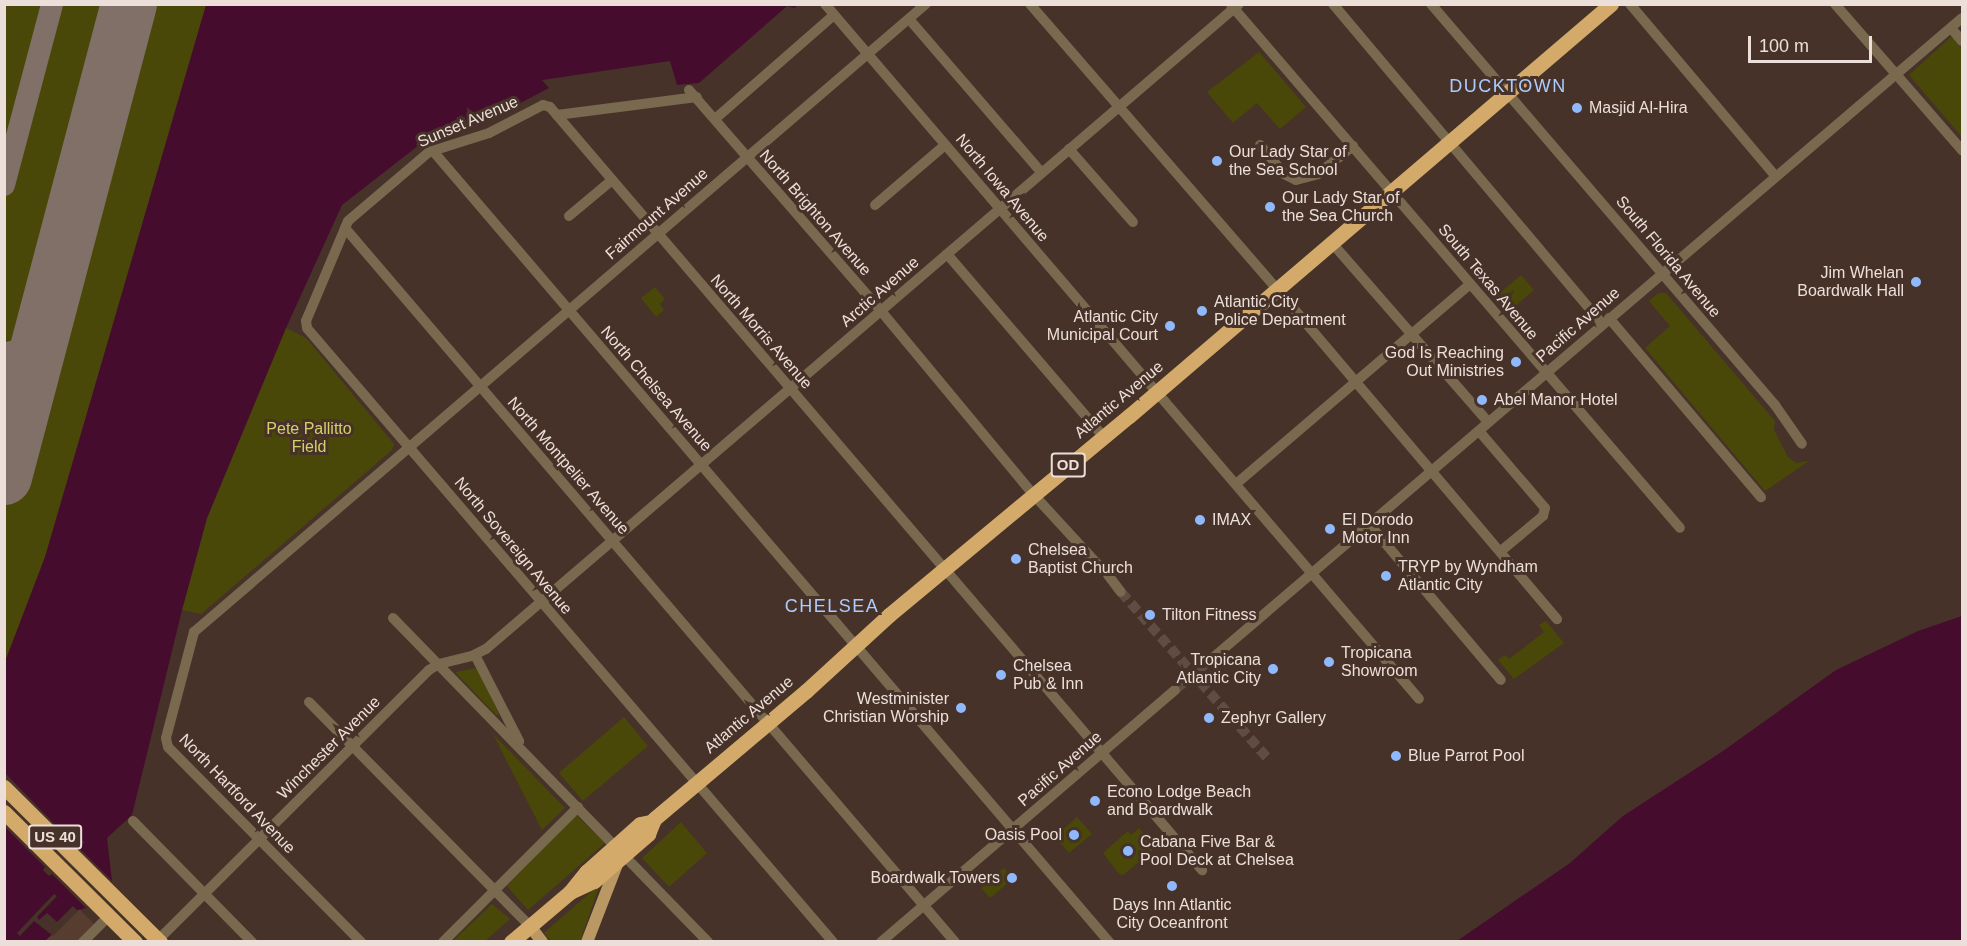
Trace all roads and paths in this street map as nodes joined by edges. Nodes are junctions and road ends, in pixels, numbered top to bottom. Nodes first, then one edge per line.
1 (825, 4) edge
2 (926, 4) edge
3 (1030, 4) edge
4 (1333, 4) edge
5 (1431, 4) edge
6 (1611, 4) edge
7 (1630, 4) edge
8 (1835, 4) edge
9 (1235, 6) edge
10 (834, 15) junction
11 (1962, 18) edge
12 (909, 19) junction
13 (1951, 27) junction
14 (1962, 41) edge
15 (867, 54) junction
16 (1895, 74) junction
17 (1507, 92) junction
18 (693, 94) joint
19 (1118, 107) junction
20 (557, 115) junction
21 (715, 119) junction
22 (1449, 142) junction
23 (945, 144) junction
24 (1260, 145) dead end
25 (1353, 146) junction
26 (1070, 149) junction
27 (1962, 150) edge
28 (433, 151) junction
29 (747, 157) junction
30 (1041, 172) junction
31 (1776, 177) junction
32 (612, 180) junction
33 (1391, 191) junction
34 (875, 205) dead end
35 (999, 208) junction
36 (569, 216) dead end
37 (1133, 222) dead end
38 (345, 228) junction
39 (657, 234) junction
40 (1332, 243) junction
41 (947, 254) junction
42 (1662, 273) junction
43 (1470, 284) junction
44 (1277, 289) junction
45 (568, 310) junction
46 (881, 311) junction
47 (1606, 320) junction
48 (307, 328) joint
49 (1412, 334) junction
50 (1546, 373) junction
51 (1355, 383) junction
52 (480, 386) junction
53 (790, 388) junction
54 (1156, 392) junction
55 (1488, 422) junction
56 (1479, 431) junction
57 (1103, 436) junction
58 (1802, 444) dead end
59 (408, 447) junction
60 (701, 465) junction
61 (1430, 471) junction
62 (1236, 484) junction
63 (1034, 494) junction
64 (1761, 497) dead end
65 (1369, 524) junction
66 (1680, 528) dead end
67 (612, 540) junction
68 (1501, 551) junction
69 (944, 569) junction
70 (1312, 573) junction
71 (1121, 592) tunnel mouth
72 (541, 602) junction
73 (393, 618) dead end
74 (1557, 620) dead end
75 (858, 646) junction
76 (475, 655) junction
77 (1215, 656) tunnel mouth
78 (439, 664) junction
79 (1501, 680) dead end
80 (1175, 690) tunnel mouth
81 (1419, 699) dead end
82 (309, 702) dead end
83 (768, 723) junction
84 (352, 746) junction
85 (523, 749) junction
86 (1103, 752) junction
87 (697, 783) junction
88 (4, 787) edge
89 (578, 807) junction
90 (4, 812) edge
91 (133, 821) dead end
92 (1013, 828) junction
93 (259, 839) junction
94 (619, 852) junction
95 (1202, 870) dead end
96 (495, 889) junction
97 (205, 893) junction
98 (924, 905) junction
99 (109, 916) junction
100 (530, 926) junction
101 (158, 941) edge
102 (83, 942) edge
103 (135, 942) edge
104 (252, 942) edge
105 (361, 942) edge
106 (443, 942) edge
107 (511, 942) edge
108 (542, 942) edge
109 (587, 942) edge
110 (708, 942) edge
111 (833, 942) edge
112 (881, 942) edge
113 (955, 942) edge
114 (1109, 942) edge

1 - 10 street, North Iowa Avenue
2 - 12 street, Fairmount Avenue
3 - 19 street
4 - 22 street
5 - 17 street, South Florida Avenue
6 - 17 highway, Atlantic Avenue / OD
7 - 31 street
8 - 16 street
9 - 19 street, Arctic Avenue
9 - 25 street, South Texas Avenue
10 - 15 street, North Iowa Avenue
10 - 21 street
11 - 13 street, Pacific Avenue
12 - 15 street, Fairmount Avenue
12 - 30 street
13 - 14 street
13 - 16 street, Pacific Avenue
15 - 23 street, North Iowa Avenue
15 - 29 street, Fairmount Avenue
16 - 27 street
16 - 31 street, Pacific Avenue
17 - 22 highway, Atlantic Avenue / OD
17 - 42 street, South Florida Avenue
18 - 20 street, Sunset Avenue
18 - 21 street, North Brighton Avenue
19 - 26 street, Arctic Avenue
19 - 44 street
20 - 28 street, Sunset Avenue
20 - 32 street, North Morris Avenue
21 - 29 street, North Brighton Avenue
22 - 33 highway, Atlantic Avenue / OD
22 - 47 street
23 - 34 street
23 - 35 street, North Iowa Avenue
24 - 25 street
25 - 33 street, South Texas Avenue
26 - 30 street, Arctic Avenue
26 - 37 street
28 - 38 street, Sunset Avenue
28 - 45 street, North Chelsea Avenue
29 - 39 street, Fairmount Avenue
29 - 46 street, North Brighton Avenue
30 - 35 street, Arctic Avenue
31 - 42 street, Pacific Avenue
32 - 36 street
32 - 39 street, North Morris Avenue
33 - 40 highway, Atlantic Avenue / OD
33 - 43 street, South Texas Avenue
35 - 41 street, Arctic Avenue
35 - 54 street, North Iowa Avenue
38 - 48 street, Sunset Avenue
38 - 52 street, North Montpelier Avenue
39 - 45 street, Fairmount Avenue
39 - 53 street, North Morris Avenue
40 - 44 highway, Atlantic Avenue / OD
40 - 49 street
41 - 46 street, Arctic Avenue
41 - 57 street
42 - 47 street, Pacific Avenue
42 - 58 street, South Florida Avenue
43 - 49 street
43 - 50 street, South Texas Avenue
44 - 51 street
44 - 54 highway, Atlantic Avenue / OD
45 - 52 street, Fairmount Avenue
45 - 60 street, North Chelsea Avenue
46 - 53 street, Arctic Avenue
46 - 63 street, North Brighton Avenue
47 - 50 street, Pacific Avenue
47 - 64 street
48 - 59 street, North Sovereign Avenue
49 - 51 street
49 - 55 street
50 - 55 street, Pacific Avenue
50 - 66 street, South Texas Avenue
51 - 61 street
51 - 62 street
52 - 59 street, Fairmount Avenue
52 - 67 street, North Montpelier Avenue
53 - 60 street, Arctic Avenue
53 - 69 street, North Morris Avenue
54 - 57 highway, Atlantic Avenue / OD
54 - 62 street, North Iowa Avenue
55 - 56 street, Pacific Avenue
56 - 61 street, Pacific Avenue
56 - 68 street
57 - 63 highway, Atlantic Avenue / OD
59 - 72 street, North Sovereign Avenue
59 - 93 street, North Hartford Avenue
60 - 67 street, Arctic Avenue
60 - 75 street, North Chelsea Avenue
61 - 65 street, Pacific Avenue
61 - 68 street
62 - 70 street, North Iowa Avenue
63 - 69 highway, Atlantic Avenue / OD
63 - 71 street, North Brighton Avenue
65 - 70 street, Pacific Avenue
65 - 79 street
67 - 72 street, Arctic Avenue
67 - 83 street, North Montpelier Avenue
68 - 74 street
69 - 75 highway, Atlantic Avenue / OD
69 - 86 street, North Morris Avenue
70 - 77 street, Pacific Avenue
70 - 81 street, North Iowa Avenue
72 - 76 street, Winchester Avenue
72 - 87 street, North Sovereign Avenue
73 - 78 street
75 - 83 highway, Atlantic Avenue / OD
75 - 92 street, North Chelsea Avenue
76 - 78 street, Winchester Avenue
76 - 85 street
78 - 84 street, Winchester Avenue
78 - 85 street
80 - 86 street, Pacific Avenue
82 - 84 street
83 - 87 highway, Atlantic Avenue / OD
83 - 98 street, North Montpelier Avenue
84 - 93 street, Winchester Avenue
84 - 96 street
85 - 89 street
86 - 92 street, Pacific Avenue
86 - 95 street, North Morris Avenue
87 - 94 highway, Atlantic Avenue / OD
87 - 111 street, North Sovereign Avenue
88 - 101 highway, US 40
89 - 94 street
89 - 96 street
90 - 99 highway, US 40
91 - 97 street
92 - 98 street, Pacific Avenue
92 - 114 street, North Chelsea Avenue
93 - 97 street, Winchester Avenue
93 - 105 street, North Hartford Avenue
94 - 100 highway, OD
94 - 109 main road, Atlantic Avenue
94 - 110 street
96 - 100 street
96 - 106 street
97 - 101 street, Winchester Avenue
97 - 104 street
98 - 112 street, Pacific Avenue
98 - 113 street, North Montpelier Avenue
99 - 102 street
99 - 103 highway, US 40
100 - 107 highway, OD
100 - 108 main road

